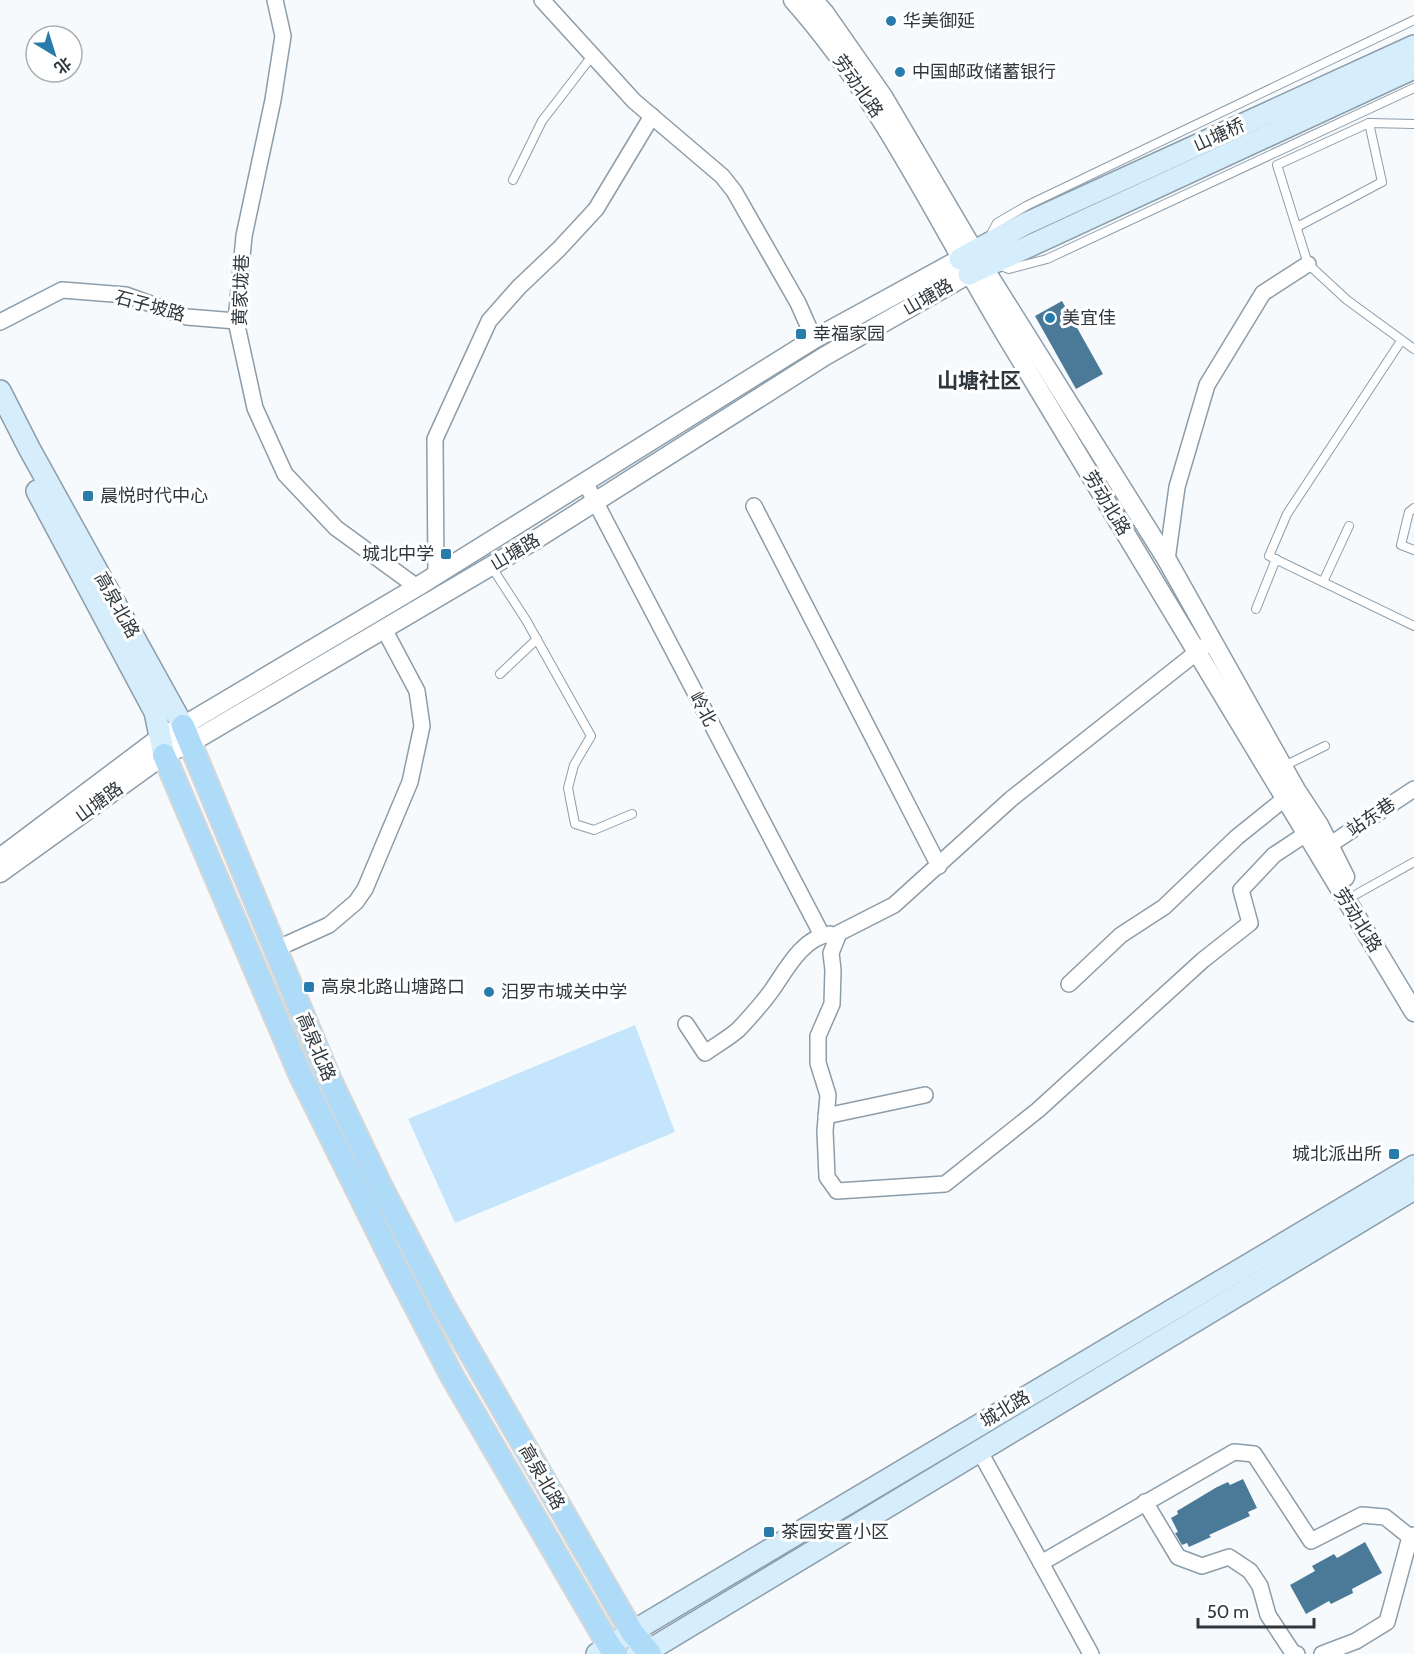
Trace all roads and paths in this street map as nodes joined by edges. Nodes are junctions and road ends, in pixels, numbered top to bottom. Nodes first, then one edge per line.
1 (275, 0) edge
2 (542, 0) edge
3 (793, 0) edge
4 (813, 0) edge
5 (1414, 20) edge
6 (1414, 46) edge
7 (592, 56) junction
8 (1414, 68) edge
9 (1414, 88) edge
10 (652, 116) junction
11 (1369, 123) junction
12 (1414, 124) edge
13 (513, 180) dead end
14 (1025, 224) joint
15 (1297, 227) junction
16 (1037, 243) joint
17 (978, 260) junction
18 (1308, 264) junction
19 (236, 321) junction
20 (0, 322) edge
21 (814, 339) junction
22 (1401, 341) junction
23 (1414, 349) edge
24 (0, 391) edge
25 (0, 421) edge
26 (585, 482) junction
27 (594, 504) junction
28 (754, 506) dead end
29 (1414, 508) edge
30 (1349, 526) dead end
31 (1414, 550) edge
32 (1276, 559) junction
33 (1167, 560) junction
34 (491, 566) junction
35 (436, 576) junction
36 (1323, 582) junction
37 (417, 587) junction
38 (1256, 609) dead end
39 (1414, 626) edge
40 (384, 629) junction
41 (537, 639) junction
42 (1212, 640) junction
43 (1197, 652) junction
44 (500, 674) dead end
45 (188, 734) junction
46 (163, 746) junction
47 (1325, 746) dead end
48 (1283, 767) junction
49 (1414, 789) edge
50 (1290, 795) junction
51 (632, 814) dead end
52 (1312, 830) junction
53 (1328, 846) junction
54 (0, 858) edge
55 (1414, 862) edge
56 (939, 866) junction
57 (0, 873) edge
58 (1355, 895) junction
59 (839, 933) junction
60 (822, 935) junction
61 (276, 949) junction
62 (1069, 984) dead end
63 (1414, 988) edge
64 (1414, 1011) edge
65 (686, 1024) dead end
66 (925, 1095) dead end
67 (826, 1116) junction
68 (1414, 1166) edge
69 (1414, 1190) edge
70 (979, 1450) junction
71 (1145, 1502) junction
72 (1412, 1536) edge
73 (1041, 1563) junction
74 (632, 1632) junction
75 (608, 1652) edge
76 (645, 1653) edge
77 (1091, 1654) edge
78 (1297, 1654) edge
79 (1323, 1654) edge

1 - 19 street, 黄家垅巷
2 - 7 street
3 - 17 street, 劳动北路
4 - 17 street, 劳动北路
5 - 17 lane
6 - 14 main road, 山塘桥
7 - 10 street
7 - 13 lane
8 - 16 main road, 山塘桥
9 - 17 lane
10 - 21 street
10 - 35 street
11 - 12 lane
11 - 15 lane
11 - 15 lane
14 - 17 main road, 山塘路
15 - 18 lane
16 - 17 main road, 山塘路
17 - 21 street, 山塘路
17 - 27 street, 山塘路
17 - 33 street, 劳动北路
17 - 43 street, 劳动北路
18 - 22 lane
18 - 33 street
19 - 20 street, 石子坡路
19 - 37 street, 黄家垅巷
21 - 26 street, 山塘路
22 - 23 lane
22 - 32 lane
24 - 45 main road, 高泉北路
25 - 46 main road, 高泉北路
26 - 27 street, 岭北
26 - 35 street, 山塘路
27 - 34 street, 山塘路
27 - 60 street, 岭北
28 - 56 street
29 - 31 lane
30 - 36 lane
32 - 36 lane
32 - 38 lane
33 - 42 street, 劳动北路
34 - 40 street, 山塘路
34 - 41 lane
35 - 37 street, 山塘路
36 - 39 lane
37 - 45 street, 山塘路
40 - 45 street, 山塘路
40 - 61 street
41 - 44 lane
41 - 51 lane
42 - 43 street
42 - 48 street, 劳动北路
43 - 50 street, 劳动北路
43 - 56 street
45 - 46 street, 山塘路
45 - 61 main road, 高泉北路
46 - 54 street, 山塘路
46 - 57 street, 山塘路
46 - 75 main road, 高泉北路
47 - 48 lane
48 - 50 street, 劳动北路
49 - 53 street, 站东巷
50 - 52 street, 劳动北路
50 - 62 street
52 - 53 street, 劳动北路
52 - 64 street, 劳动北路
52 - 67 street
53 - 58 street, 劳动北路
55 - 58 lane
56 - 59 street
58 - 63 street, 劳动北路
59 - 60 street
59 - 67 street
60 - 65 street
61 - 74 main road, 高泉北路
66 - 67 street
68 - 74 main road, 城北路
69 - 70 main road, 城北路
70 - 73 street
70 - 76 main road, 城北路
71 - 72 street
71 - 73 street
71 - 78 street
72 - 79 street
73 - 77 street
74 - 75 main road, 城北路
74 - 76 main road, 高泉北路

